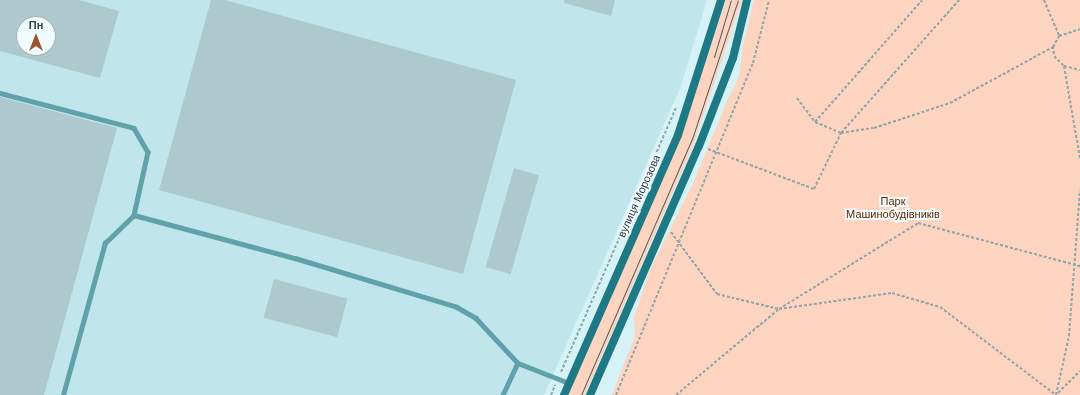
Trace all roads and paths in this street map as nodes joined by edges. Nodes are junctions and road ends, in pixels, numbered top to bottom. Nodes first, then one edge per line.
1 (721, 0) edge
2 (747, 0) edge
3 (769, 0) edge
4 (922, 0) edge
5 (959, 0) edge
6 (1044, 0) edge
7 (1080, 29) edge
8 (1059, 36) junction
9 (1053, 47) junction
10 (1064, 66) junction
11 (1080, 70) edge
12 (0, 93) edge
13 (797, 98) dead end
14 (678, 102) dead end
15 (814, 122) junction
16 (841, 133) junction
17 (699, 146) junction
18 (717, 152) junction
19 (1080, 159) edge
20 (1080, 190) edge
21 (134, 215) junction
22 (665, 224) junction
23 (679, 243) junction
24 (1073, 264) junction
25 (1080, 266) edge
26 (779, 309) junction
27 (518, 363) junction
28 (1080, 371) edge
29 (558, 378) junction
30 (570, 383) junction
31 (63, 395) edge
32 (502, 395) edge
33 (551, 395) edge
34 (564, 395) edge
35 (590, 395) edge
36 (616, 395) edge
37 (676, 395) edge
38 (1056, 395) edge

1 - 30 main road, вулиця Морозова
2 - 17 main road
3 - 18 path
4 - 15 path
5 - 16 path
6 - 8 path
7 - 8 path
8 - 9 path
9 - 10 path
9 - 16 path
10 - 11 path
10 - 19 path
12 - 21 lane
13 - 15 path
14 - 29 path
15 - 16 path
16 - 18 path
17 - 18 path
17 - 22 main road
18 - 23 path
20 - 24 path
21 - 27 lane
21 - 31 lane
22 - 23 path
22 - 35 main road
23 - 26 path
23 - 36 path
24 - 25 path
24 - 26 path
24 - 28 path
26 - 37 path
26 - 38 path
27 - 29 lane
27 - 32 lane
29 - 30 lane
29 - 33 path
30 - 34 main road, вулиця Морозова

